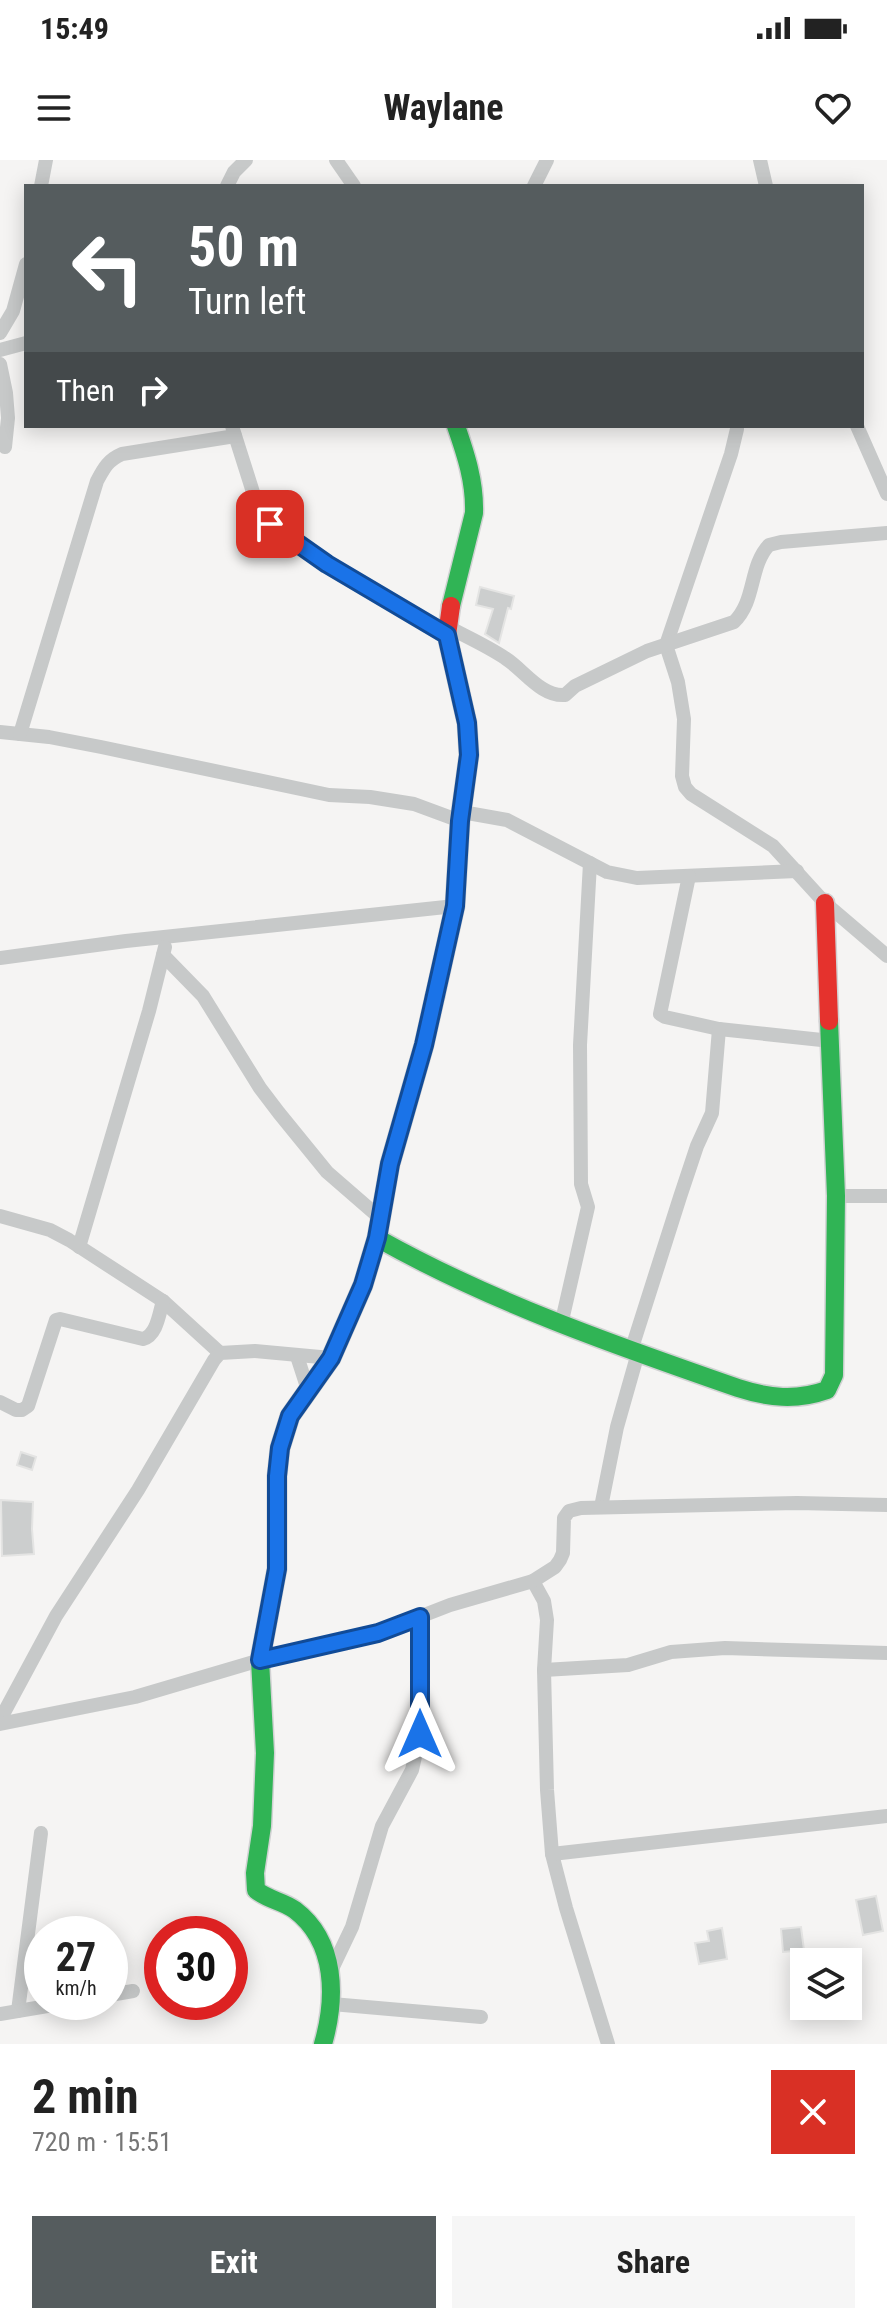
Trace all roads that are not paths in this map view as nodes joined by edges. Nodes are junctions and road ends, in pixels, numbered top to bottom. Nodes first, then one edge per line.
1 (46, 160) edge
2 (246, 160) edge
3 (336, 160) edge
4 (547, 160) edge
5 (760, 160) edge
6 (41, 184) edge
7 (228, 184) edge
8 (353, 184) edge
9 (535, 184) edge
10 (766, 184) edge
11 (24, 271) edge
12 (0, 333) edge
13 (24, 344) edge
14 (0, 350) edge
15 (0, 364) edge
16 (457, 428) edge
17 (858, 428) edge
18 (737, 429) dead end
19 (234, 431) edge
20 (5, 447) dead end
21 (887, 494) edge
22 (887, 533) edge
23 (447, 631) junction
24 (666, 645) junction
25 (0, 732) edge
26 (20, 734) junction
27 (461, 816) junction
28 (590, 863) junction
29 (797, 871) junction
30 (689, 876) junction
31 (825, 903) junction
32 (455, 906) junction
33 (168, 936) junction
34 (163, 955) junction
35 (887, 956) edge
36 (0, 958) edge
37 (719, 1029) junction
38 (831, 1041) junction
39 (836, 1196) junction
40 (887, 1196) edge
41 (0, 1216) edge
42 (380, 1218) junction
43 (377, 1238) junction
44 (79, 1247) junction
45 (163, 1301) junction
46 (561, 1325) junction
47 (634, 1352) junction
48 (220, 1353) junction
49 (297, 1356) junction
50 (331, 1358) junction
51 (308, 1390) junction
52 (0, 1402) edge
53 (887, 1505) edge
54 (601, 1507) junction
55 (533, 1581) junction
56 (420, 1617) junction
57 (887, 1653) edge
58 (260, 1660) junction
59 (544, 1670) junction
60 (0, 1722) edge
61 (887, 1816) edge
62 (41, 1833) dead end
63 (552, 1854) junction
64 (331, 1971) junction
65 (133, 1991) dead end
66 (128, 1992) edge
67 (332, 2004) junction
68 (24, 2010) edge
69 (18, 2011) junction
70 (0, 2014) edge
71 (481, 2017) dead end
72 (323, 2044) edge
73 (608, 2044) edge

1 - 6 street
2 - 7 street
3 - 8 street
4 - 9 street
5 - 10 street
11 - 12 street
13 - 14 street
15 - 20 street
16 - 23 street
17 - 21 street
18 - 24 street
19 - 23 street
19 - 26 street
22 - 24 street
23 - 24 street
23 - 27 street
24 - 29 street
25 - 26 street
26 - 27 street
27 - 28 street
27 - 32 street
28 - 30 street
28 - 46 street
29 - 30 street
29 - 31 street
30 - 37 street
31 - 35 street
31 - 38 street
32 - 33 street
32 - 42 street
33 - 34 street
33 - 36 street
34 - 42 street
34 - 44 street
37 - 38 street
37 - 47 street
38 - 39 street
39 - 40 street
39 - 47 street
41 - 44 street
42 - 43 street
43 - 46 street
43 - 50 street
44 - 45 street
45 - 48 street
45 - 52 street
46 - 47 street
47 - 54 street
48 - 49 street
48 - 60 street
49 - 50 street
49 - 51 street
50 - 51 street
51 - 58 street
53 - 54 street
54 - 55 street
55 - 56 street
55 - 59 street
56 - 58 street
56 - 64 street
57 - 59 street
58 - 60 street
58 - 64 street
59 - 63 street
61 - 63 street
62 - 69 street
63 - 73 street
64 - 67 street
65 - 66 street
67 - 71 street
67 - 72 street
68 - 69 street
69 - 70 street

